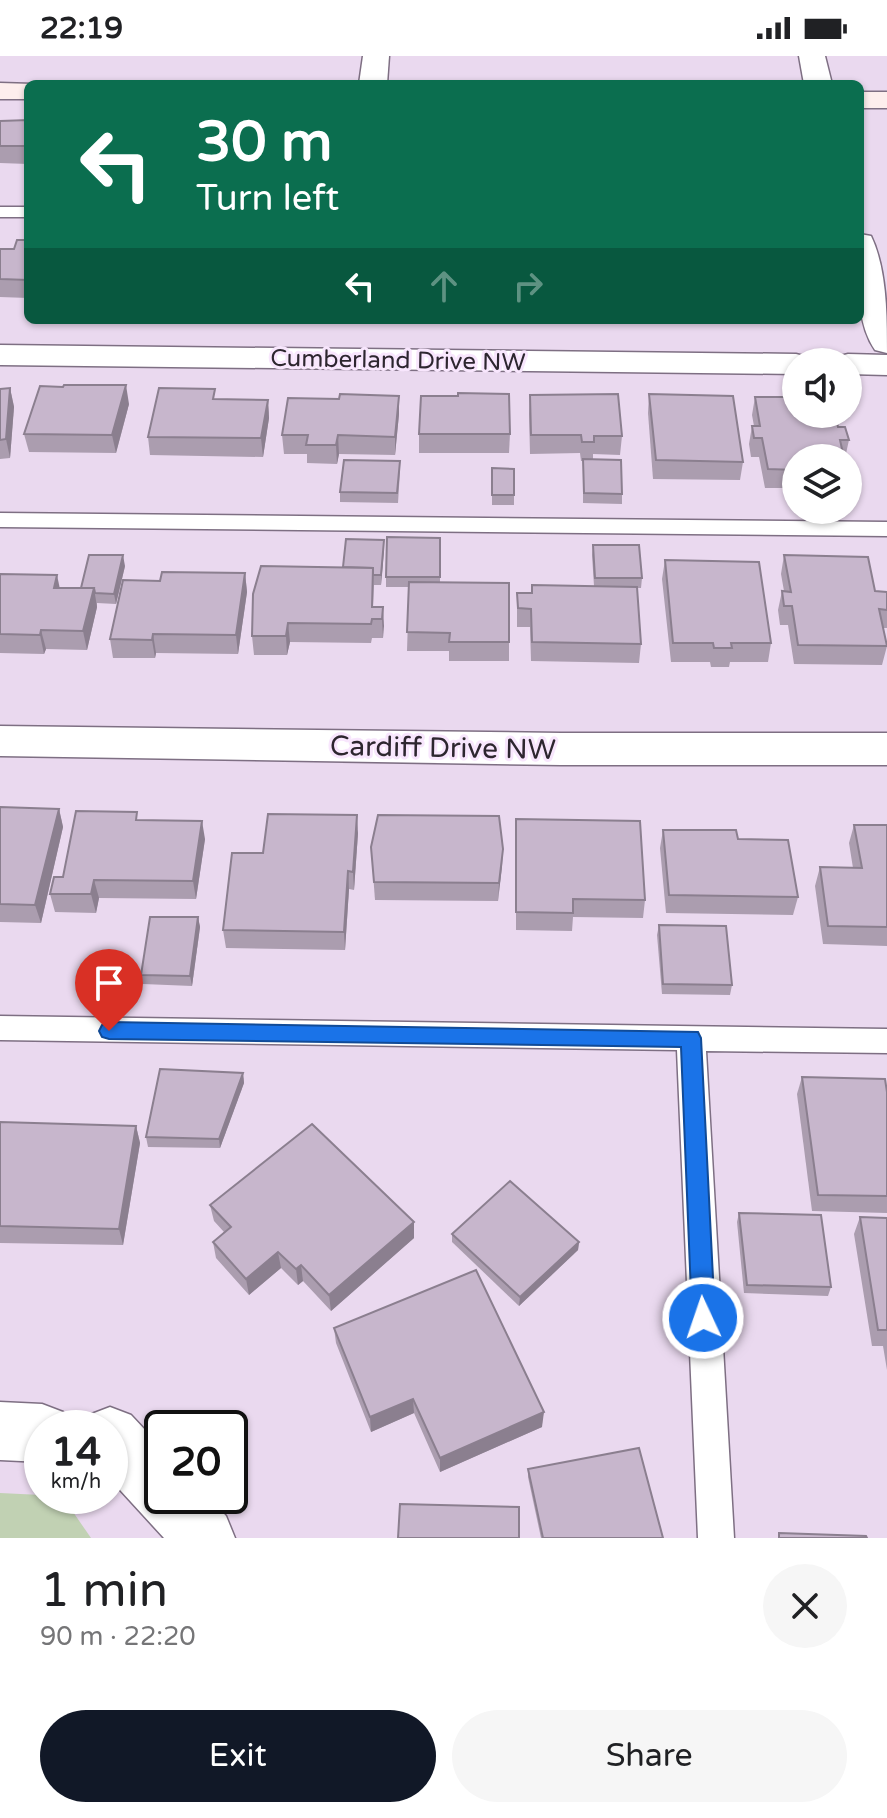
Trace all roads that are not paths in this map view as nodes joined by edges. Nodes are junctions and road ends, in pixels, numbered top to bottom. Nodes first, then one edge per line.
1 (376, 56) edge
2 (812, 56) edge
3 (373, 80) edge
4 (817, 80) edge
5 (0, 91) edge
6 (24, 91) edge
7 (864, 100) edge
8 (887, 100) edge
9 (0, 212) edge
10 (24, 212) edge
11 (864, 258) edge
12 (887, 343) edge
13 (0, 355) edge
14 (782, 364) edge
15 (862, 364) edge
16 (887, 365) edge
17 (0, 520) edge
18 (887, 529) edge
19 (0, 741) edge
20 (887, 749) edge
21 (0, 1028) edge
22 (691, 1038) junction
23 (887, 1041) edge
24 (0, 1431) edge
25 (24, 1432) edge
26 (128, 1455) edge
27 (144, 1472) edge
28 (183, 1514) edge
29 (204, 1538) edge
30 (716, 1538) edge

1 - 3 street
2 - 4 street
5 - 6 street
7 - 8 street
9 - 10 lane
11 - 12 street
13 - 14 street, Cumberland Drive NW
15 - 16 street
17 - 18 lane
19 - 20 street, Cardiff Drive NW
21 - 22 lane
22 - 23 lane
22 - 30 lane
24 - 25 street
26 - 27 street
28 - 29 street

